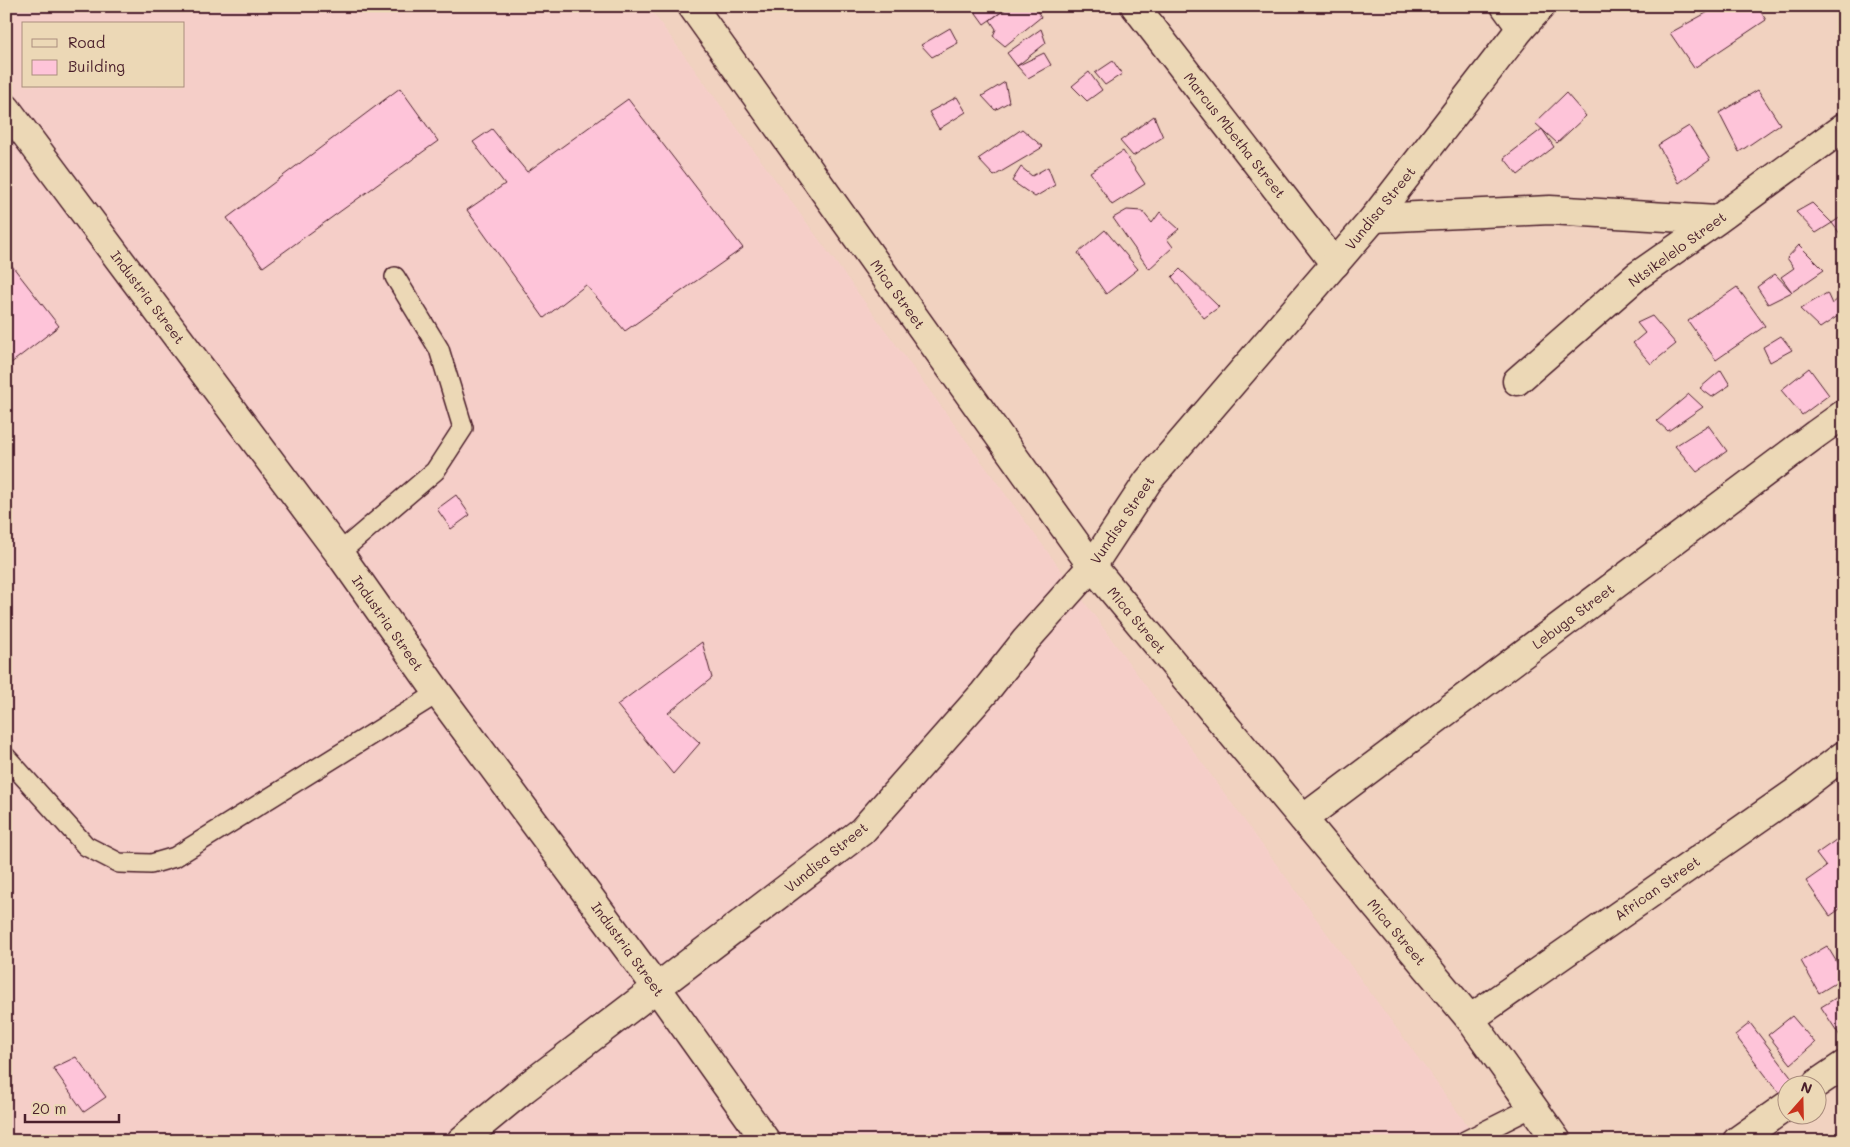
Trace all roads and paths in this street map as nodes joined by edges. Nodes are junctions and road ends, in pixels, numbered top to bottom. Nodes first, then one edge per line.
1 (692, 6) edge
2 (1135, 6) edge
3 (1505, 6) edge
4 (1541, 6) edge
5 (1521, 28) junction
6 (6, 108) edge
7 (1844, 127) edge
8 (1374, 218) junction
9 (1717, 220) junction
10 (1335, 264) junction
11 (395, 277) dead end
12 (1516, 381) dead end
13 (1844, 414) edge
14 (339, 553) junction
15 (1092, 566) junction
16 (438, 693) junction
17 (1844, 755) edge
18 (6, 757) edge
19 (1303, 819) junction
20 (657, 988) junction
21 (1470, 1019) junction
22 (1844, 1065) edge
23 (1828, 1076) edge
24 (1533, 1107) junction
25 (1778, 1112) edge
26 (461, 1141) edge
27 (766, 1141) edge
28 (1465, 1141) edge
29 (1558, 1141) edge
30 (1737, 1141) edge

1 - 15 street, Mica Street
2 - 10 street, Marcus Mbetha Street
3 - 5 street
4 - 5 street, Vundisa Street
5 - 8 street, Vundisa Street
6 - 14 street, Industria Street
7 - 9 street, Ntsikelelo Street
8 - 9 street
8 - 10 street, Vundisa Street
9 - 12 street, Ntsikelelo Street
10 - 15 street, Vundisa Street
11 - 14 lane
13 - 19 street, Lebuga Street
14 - 16 street, Industria Street
15 - 19 street, Mica Street
15 - 20 street, Vundisa Street
16 - 18 lane
16 - 20 street, Industria Street
17 - 21 street, African Street
19 - 21 street, Mica Street
20 - 26 street, Vundisa Street
20 - 27 street, Industria Street
21 - 24 street, Mica Street
22 - 23 street
24 - 28 lane
24 - 29 street, Mica Street
25 - 30 street

